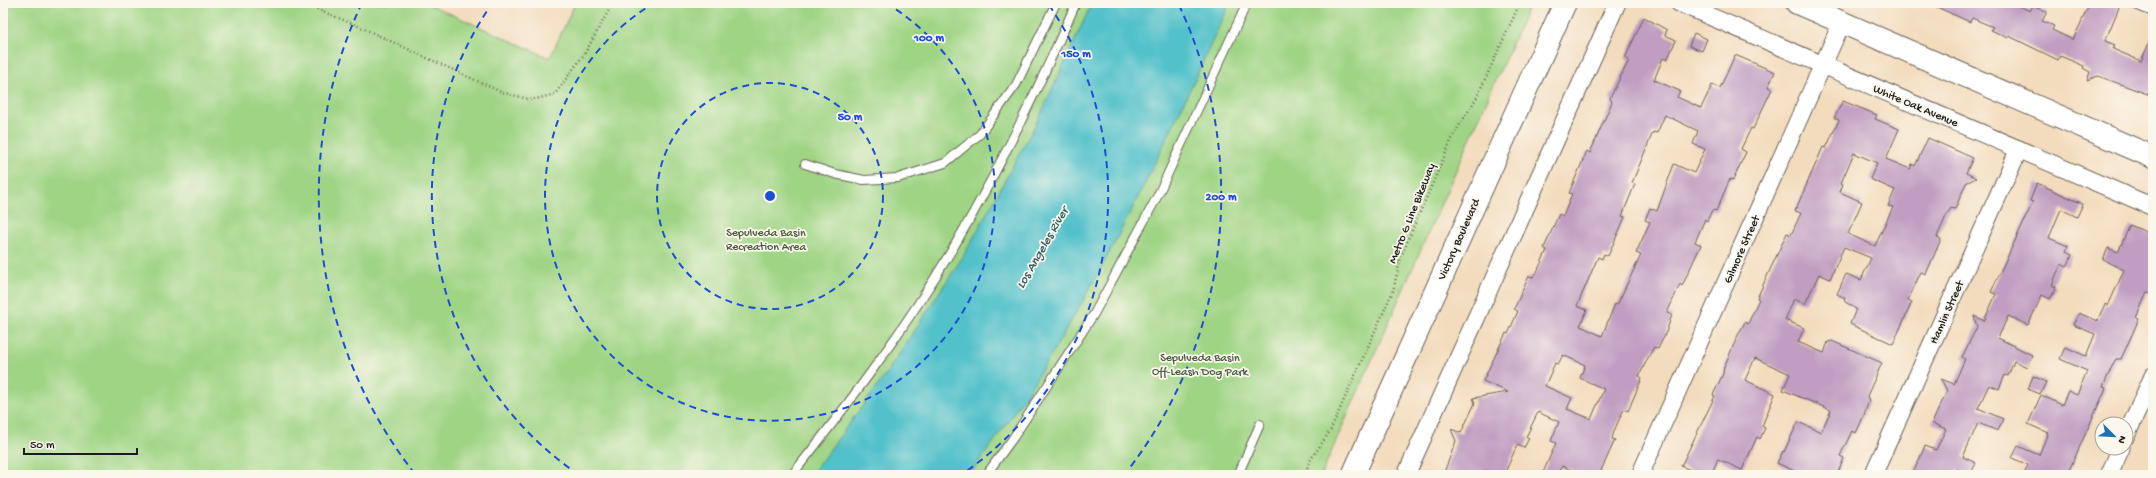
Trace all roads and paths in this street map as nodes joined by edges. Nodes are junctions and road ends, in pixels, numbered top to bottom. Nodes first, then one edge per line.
1 (302, 3) edge
2 (613, 3) edge
3 (1056, 3) edge
4 (1076, 3) edge
5 (1247, 3) edge
6 (1520, 3) edge
7 (1565, 3) edge
8 (1617, 3) edge
9 (1679, 3) edge
10 (1797, 3) edge
11 (2131, 3) edge
12 (2153, 12) edge
13 (1842, 22) junction
14 (1823, 64) junction
15 (2018, 149) junction
16 (2153, 157) edge
17 (805, 164) dead end
18 (2153, 207) edge
19 (2153, 376) edge
20 (2134, 418) edge
21 (1260, 424) dead end
22 (2117, 456) edge
23 (792, 475) edge
24 (986, 475) edge
25 (1238, 475) edge
26 (1304, 475) edge
27 (1353, 475) edge
28 (1406, 475) edge
29 (1640, 475) edge
30 (1873, 475) edge
31 (2109, 475) edge

1 - 2 path
3 - 17 lane
4 - 23 lane
5 - 24 lane
6 - 26 path, Metro G Line Bikeway
7 - 27 main road, Victory Boulevard
8 - 28 street
9 - 14 street, White Oak Avenue
10 - 13 main road
11 - 12 lane
13 - 14 street, Gilmore Street
13 - 16 main road
14 - 15 street, White Oak Avenue
14 - 29 street, Gilmore Street
15 - 18 street, White Oak Avenue
15 - 30 street, Hamlin Street
19 - 20 street
21 - 25 lane
22 - 31 street

